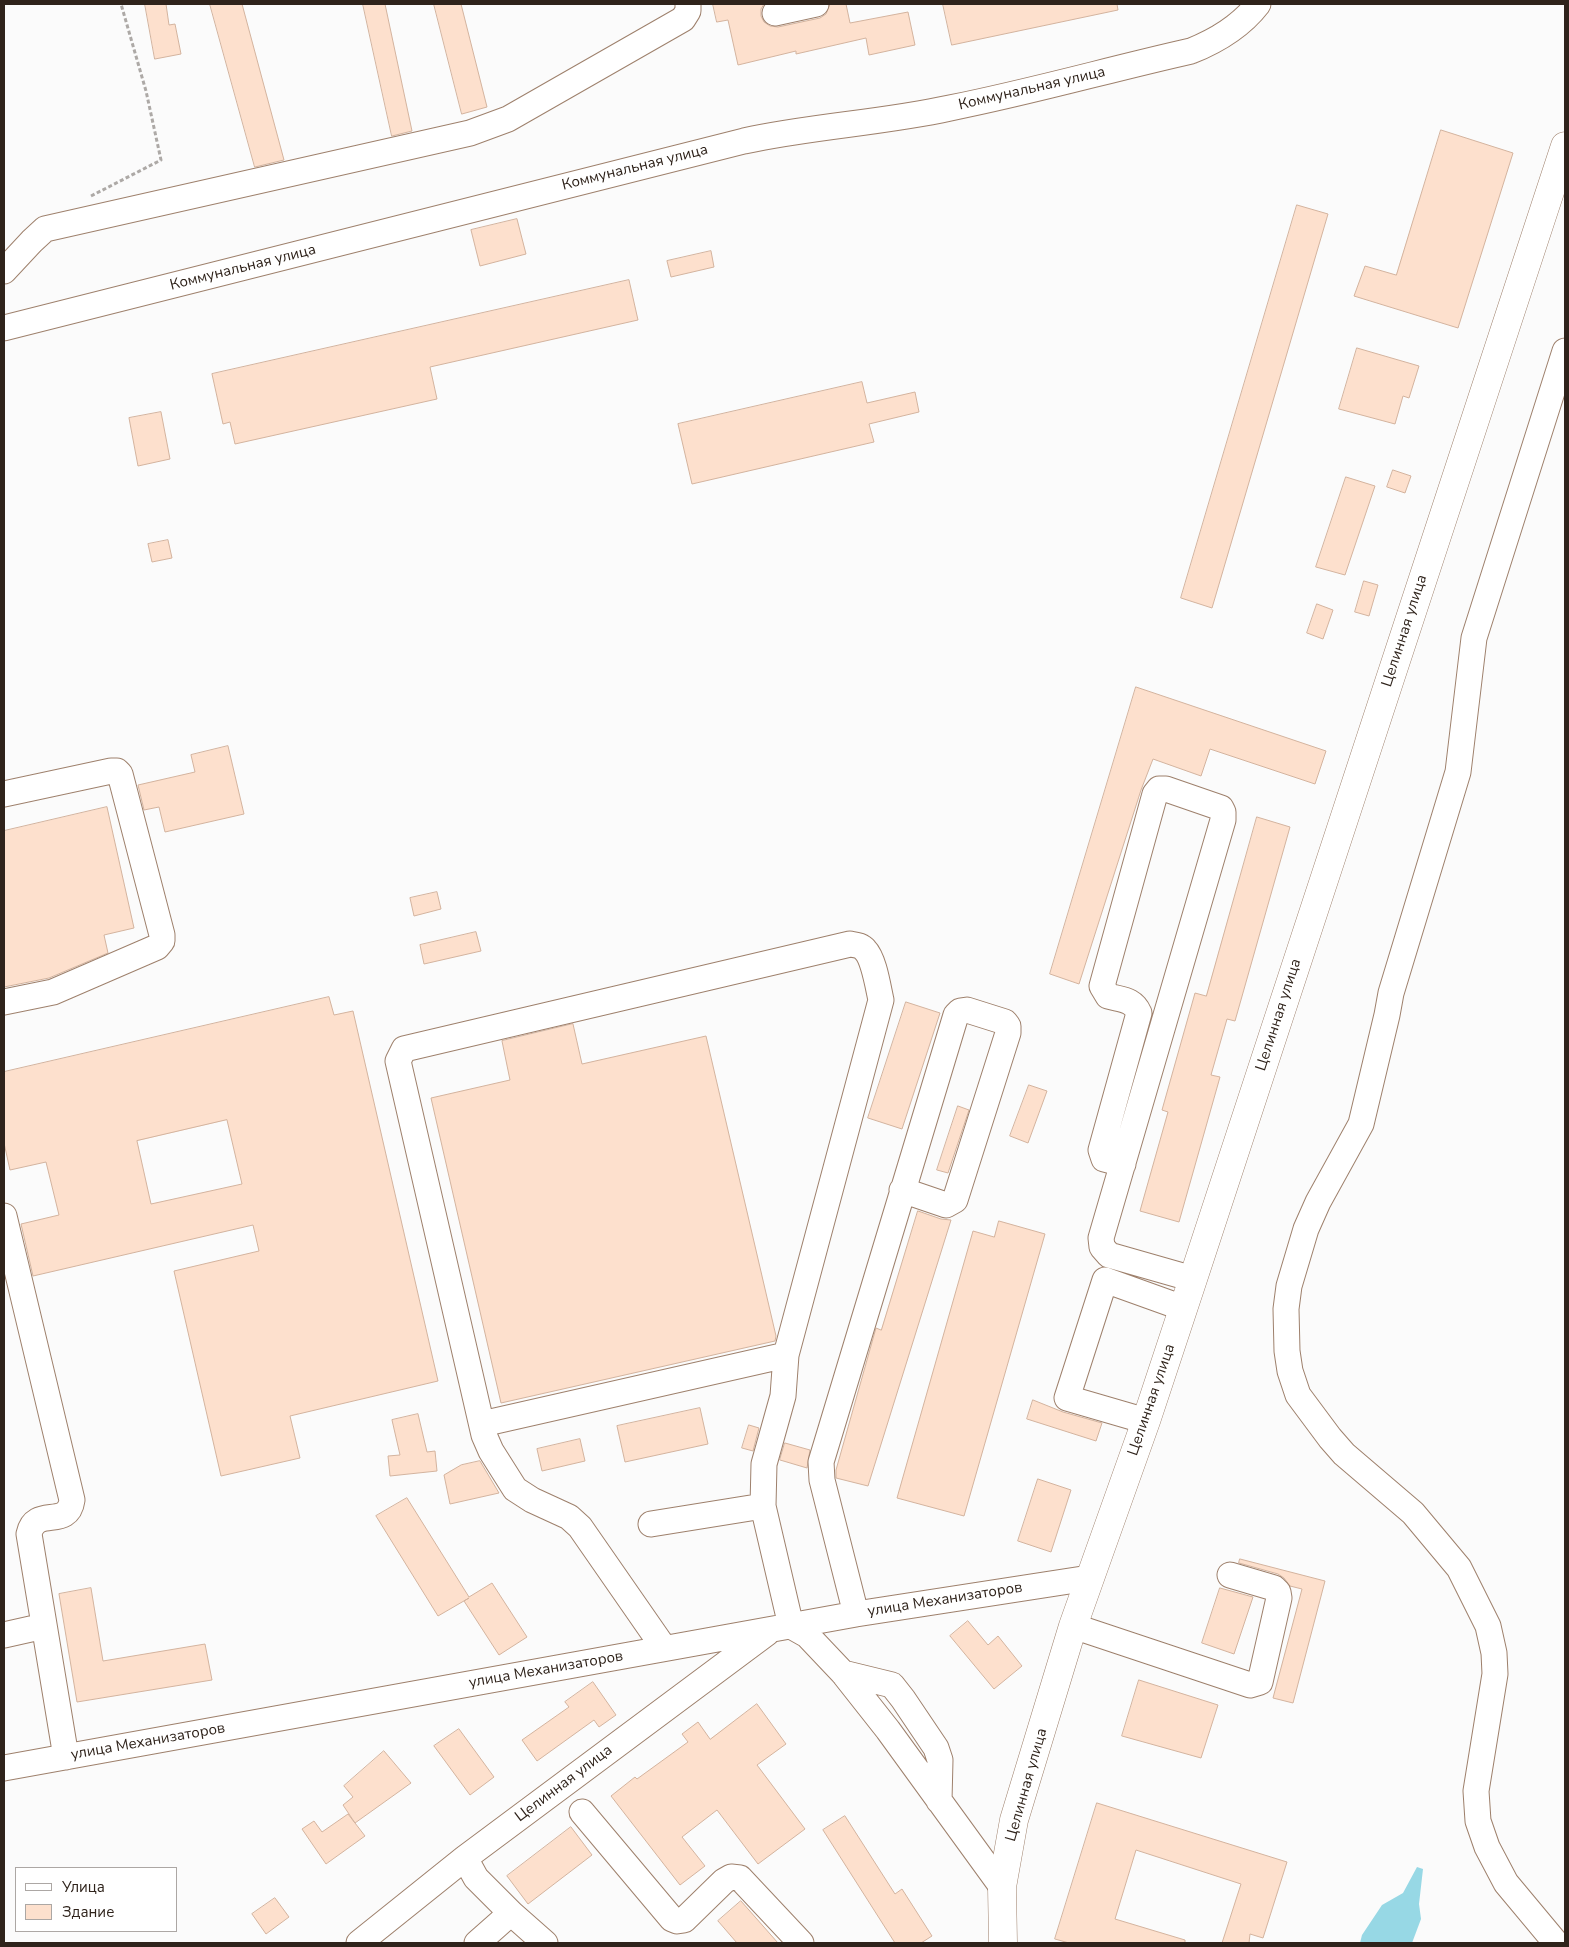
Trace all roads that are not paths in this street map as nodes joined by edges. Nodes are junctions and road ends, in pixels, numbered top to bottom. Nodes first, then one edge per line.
1 (688, 4) edge
2 (816, 4) edge
3 (1258, 4) edge
4 (775, 13) dead end
5 (1565, 146) edge
6 (4, 271) edge
7 (4, 328) edge
8 (1565, 352) edge
9 (4, 794) edge
10 (4, 1002) edge
11 (1123, 1164) junction
12 (902, 1190) junction
13 (4, 1216) edge
14 (1193, 1279) junction
15 (1183, 1308) junction
16 (786, 1355) junction
17 (1146, 1421) junction
18 (482, 1424) junction
19 (763, 1506) junction
20 (651, 1524) dead end
21 (1230, 1575) dead end
22 (1090, 1578) junction
23 (856, 1614) junction
24 (44, 1626) junction
25 (1074, 1626) junction
26 (781, 1628) junction
27 (4, 1635) edge
28 (664, 1648) junction
29 (66, 1757) junction
30 (4, 1768) edge
31 (582, 1812) dead end
32 (465, 1858) junction
33 (1002, 1887) junction
34 (511, 1913) junction
35 (359, 1943) edge
36 (477, 1943) edge
37 (545, 1943) edge
38 (801, 1943) edge
39 (1004, 1943) edge
40 (1556, 1943) edge

1 - 6 street
2 - 4 street
3 - 7 street, Коммунальная улица
5 - 14 main road, Целинная улица
8 - 40 street
9 - 10 street
11 - 11 street
11 - 14 street
12 - 12 street
12 - 23 street
13 - 24 street
14 - 15 main road, Целинная улица
15 - 17 main road, Целинная улица
15 - 17 street
16 - 18 street
16 - 18 street
16 - 19 street
17 - 22 main road, Целинная улица
18 - 28 street
19 - 20 street
19 - 26 street
21 - 25 street
22 - 23 street, улица Механизаторов
22 - 25 main road, Целинная улица
23 - 26 street, улица Механизаторов
24 - 27 street
24 - 29 street
25 - 33 main road, Целинная улица
26 - 28 street, улица Механизаторов
26 - 32 street, Целинная улица
26 - 33 street
28 - 29 street, улица Механизаторов
29 - 30 street, улица Механизаторов
31 - 38 street
32 - 34 street
32 - 35 street, Целинная улица
33 - 39 main road, Целинная улица
34 - 36 street
34 - 37 street

